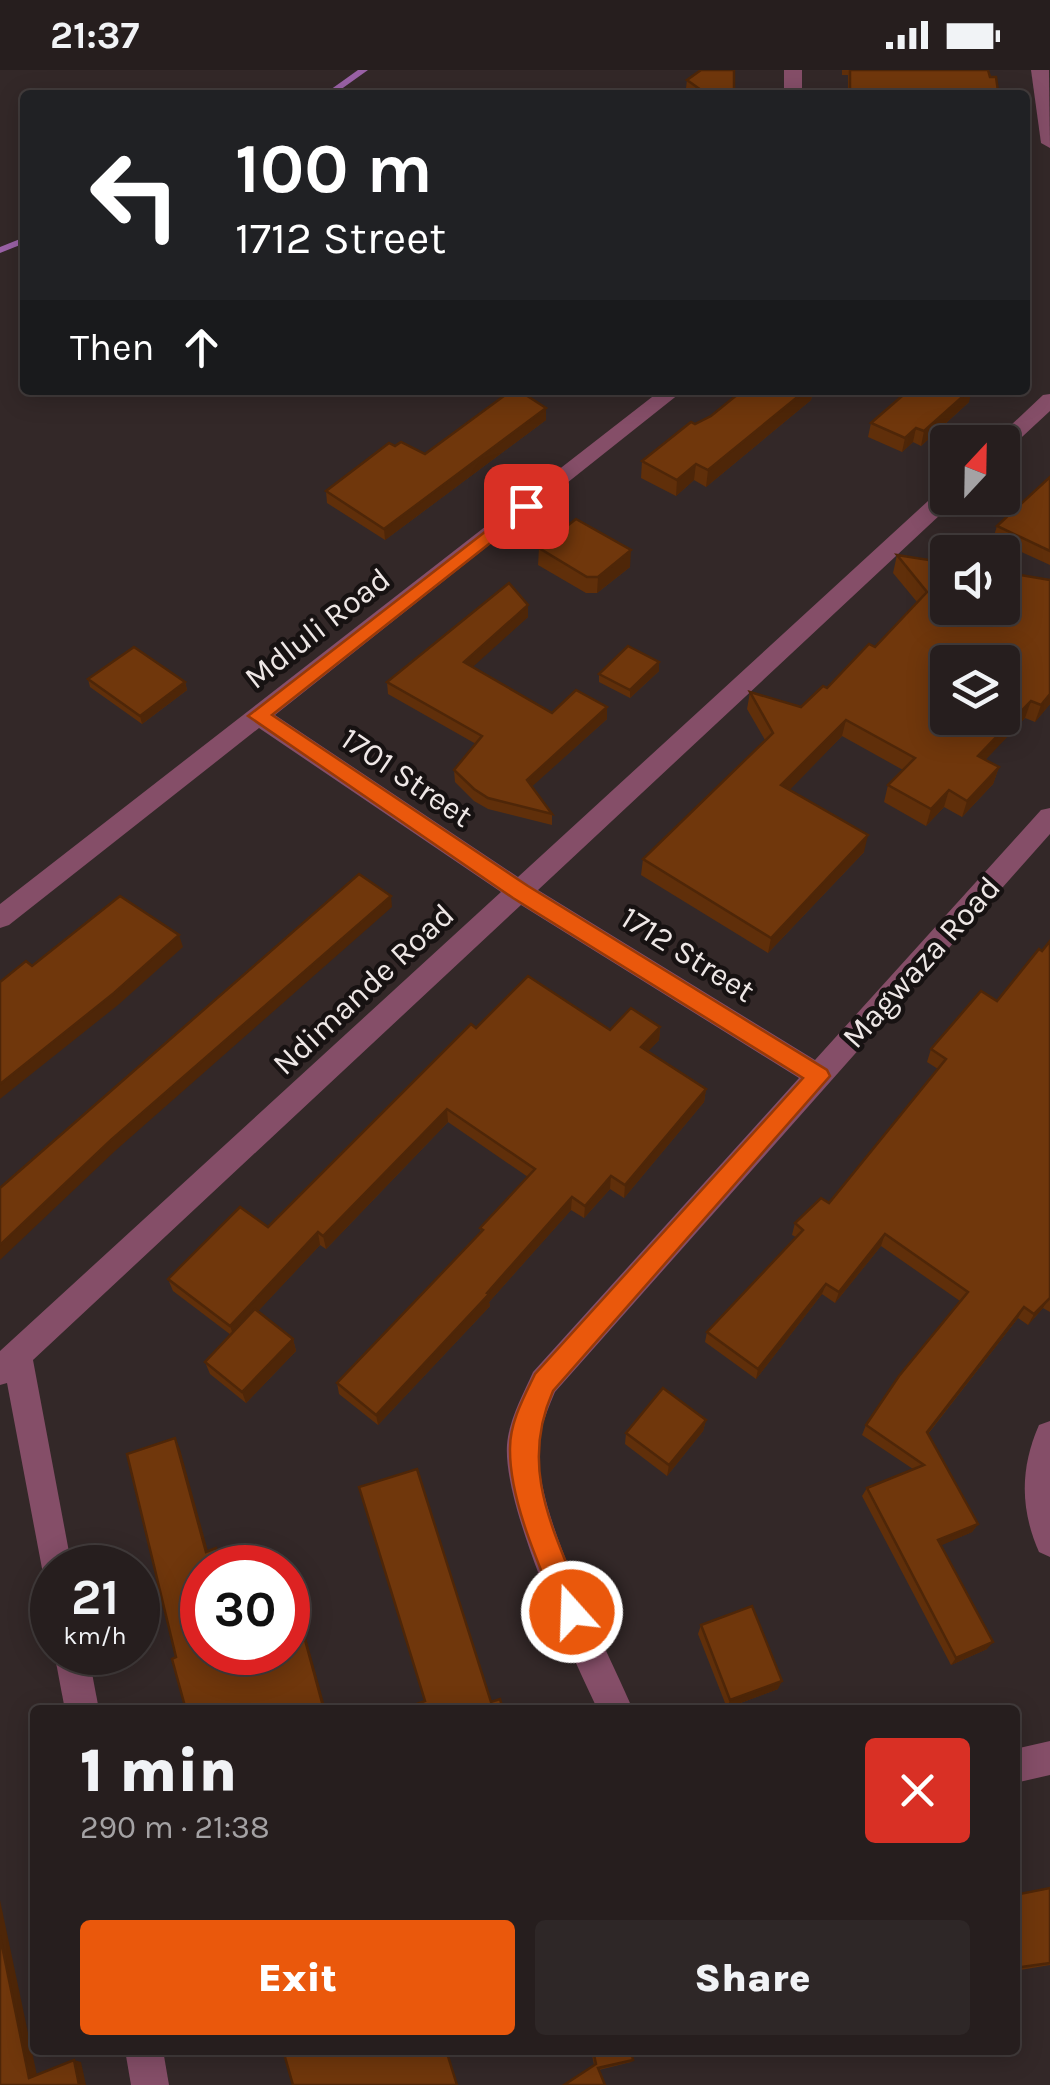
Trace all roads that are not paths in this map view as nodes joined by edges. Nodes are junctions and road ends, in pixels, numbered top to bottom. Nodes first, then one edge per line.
1 (1040, 70) edge
2 (1050, 141) edge
3 (668, 395) edge
4 (1050, 400) edge
5 (1020, 428) edge
6 (930, 512) edge
7 (258, 716) junction
8 (1050, 817) edge
9 (520, 892) junction
10 (0, 918) edge
11 (818, 1076) junction
12 (8, 1362) edge
13 (1050, 1436) edge
14 (1050, 1542) edge
15 (51, 1545) edge
16 (75, 1675) edge
17 (81, 1705) edge
18 (614, 1705) edge
19 (1050, 1758) edge
20 (1020, 1765) edge
21 (145, 2055) edge
22 (150, 2085) edge

1 - 2 street
3 - 7 street, Mdluli Road
4 - 5 street
6 - 9 street, Ndimande Road
7 - 9 street, 1701 Street
7 - 10 street, Mdluli Road
8 - 11 street, Magwaza Road
9 - 11 street, 1712 Street
9 - 12 street, Ndimande Road
11 - 18 street, Magwaza Road
12 - 15 street
13 - 14 street
16 - 17 street
19 - 20 street
21 - 22 street

